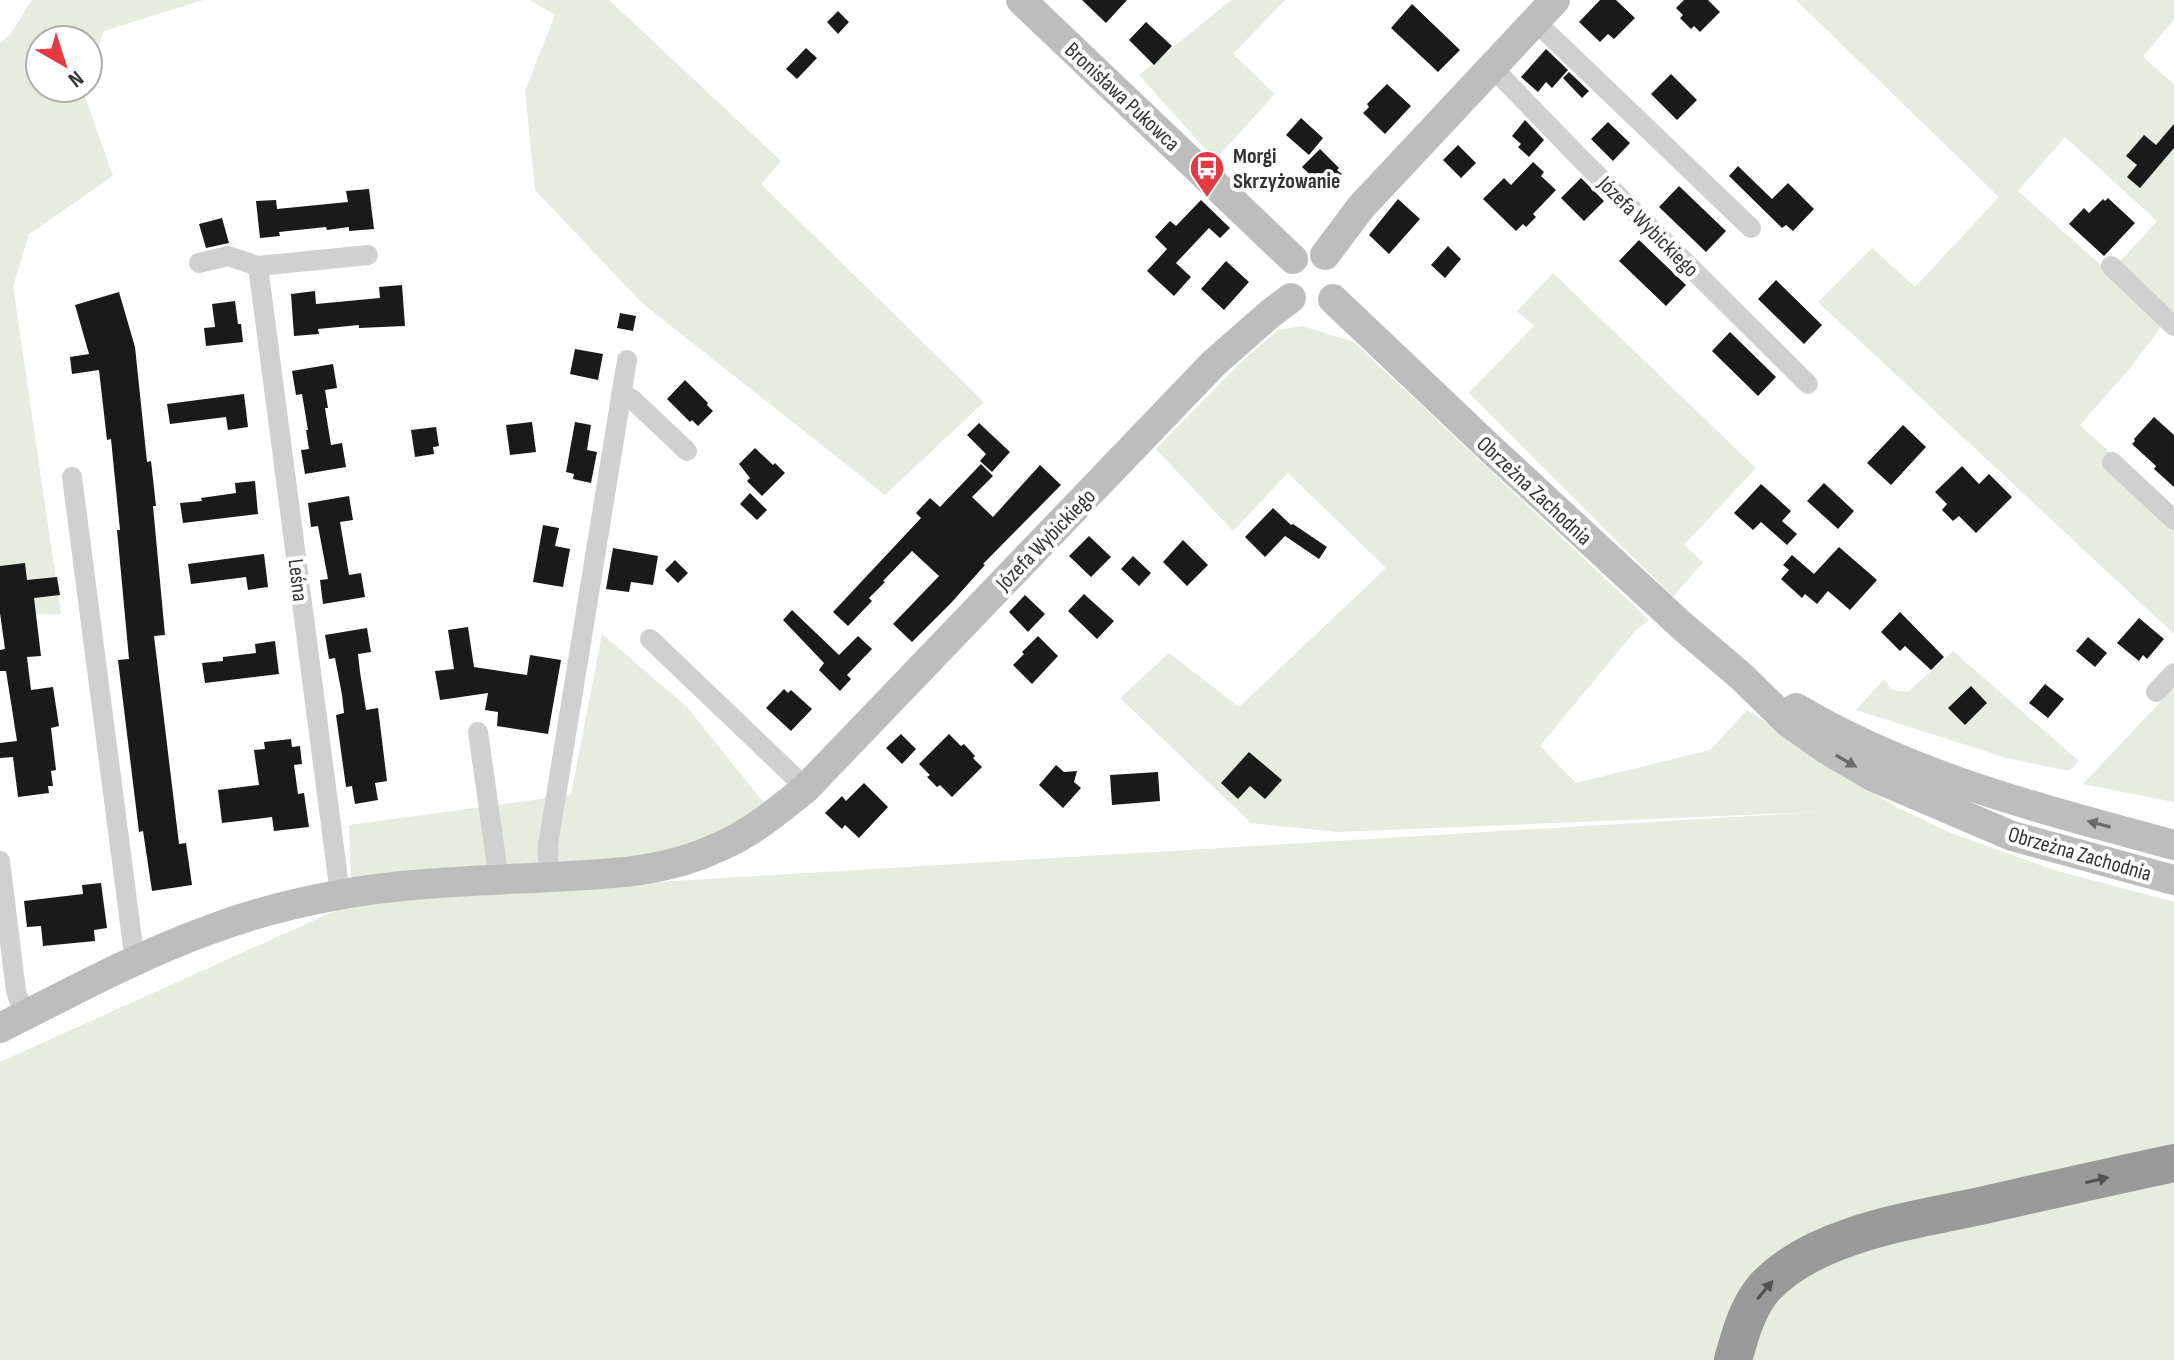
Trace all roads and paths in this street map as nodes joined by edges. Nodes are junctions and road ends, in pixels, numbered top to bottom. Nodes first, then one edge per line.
1 (1021, 0) edge
2 (1545, 10) edge
3 (1492, 67) junction
4 (1751, 228) dead end
5 (368, 255) dead end
6 (1325, 255) junction
7 (1293, 259) junction
8 (199, 263) dead end
9 (258, 266) junction
10 (2111, 266) dead end
11 (1291, 298) junction
12 (1333, 299) junction
13 (2174, 326) edge
14 (627, 360) dead end
15 (1808, 384) dead end
16 (621, 394) junction
17 (687, 451) dead end
18 (2112, 462) dead end
19 (72, 477) dead end
20 (2174, 520) edge
21 (650, 639) dead end
22 (2174, 673) edge
23 (1742, 677) junction
24 (2156, 692) dead end
25 (478, 732) dead end
26 (806, 788) junction
27 (2174, 845) edge
28 (0, 861) edge
29 (548, 877) junction
30 (499, 880) junction
31 (2174, 880) edge
32 (340, 894) junction
33 (135, 962) junction
34 (12, 1022) edge
35 (2174, 1163) edge
36 (1733, 1360) edge

1 - 7 street, Bronisława Pukowca
2 - 3 street
2 - 4 street
3 - 6 street
3 - 15 street, Józefa Wybickiego
5 - 9 street
6 - 7 street
6 - 12 street
7 - 11 street
8 - 9 street
9 - 32 street, Leśna
10 - 13 street
11 - 12 street
11 - 26 street, Józefa Wybickiego
12 - 23 street, Obrzeżna Zachodnia
14 - 16 street
16 - 17 street
16 - 29 street
18 - 20 street
19 - 33 street
21 - 26 street
22 - 24 street
27 -> 23 street, Obrzeżna Zachodnia
23 -> 31 street, Obrzeżna Zachodnia
25 - 30 street
26 - 29 street, Józefa Wybickiego
28 - 34 street
29 - 30 street
30 - 32 street
32 - 33 street
33 - 34 street
36 -> 35 highway

